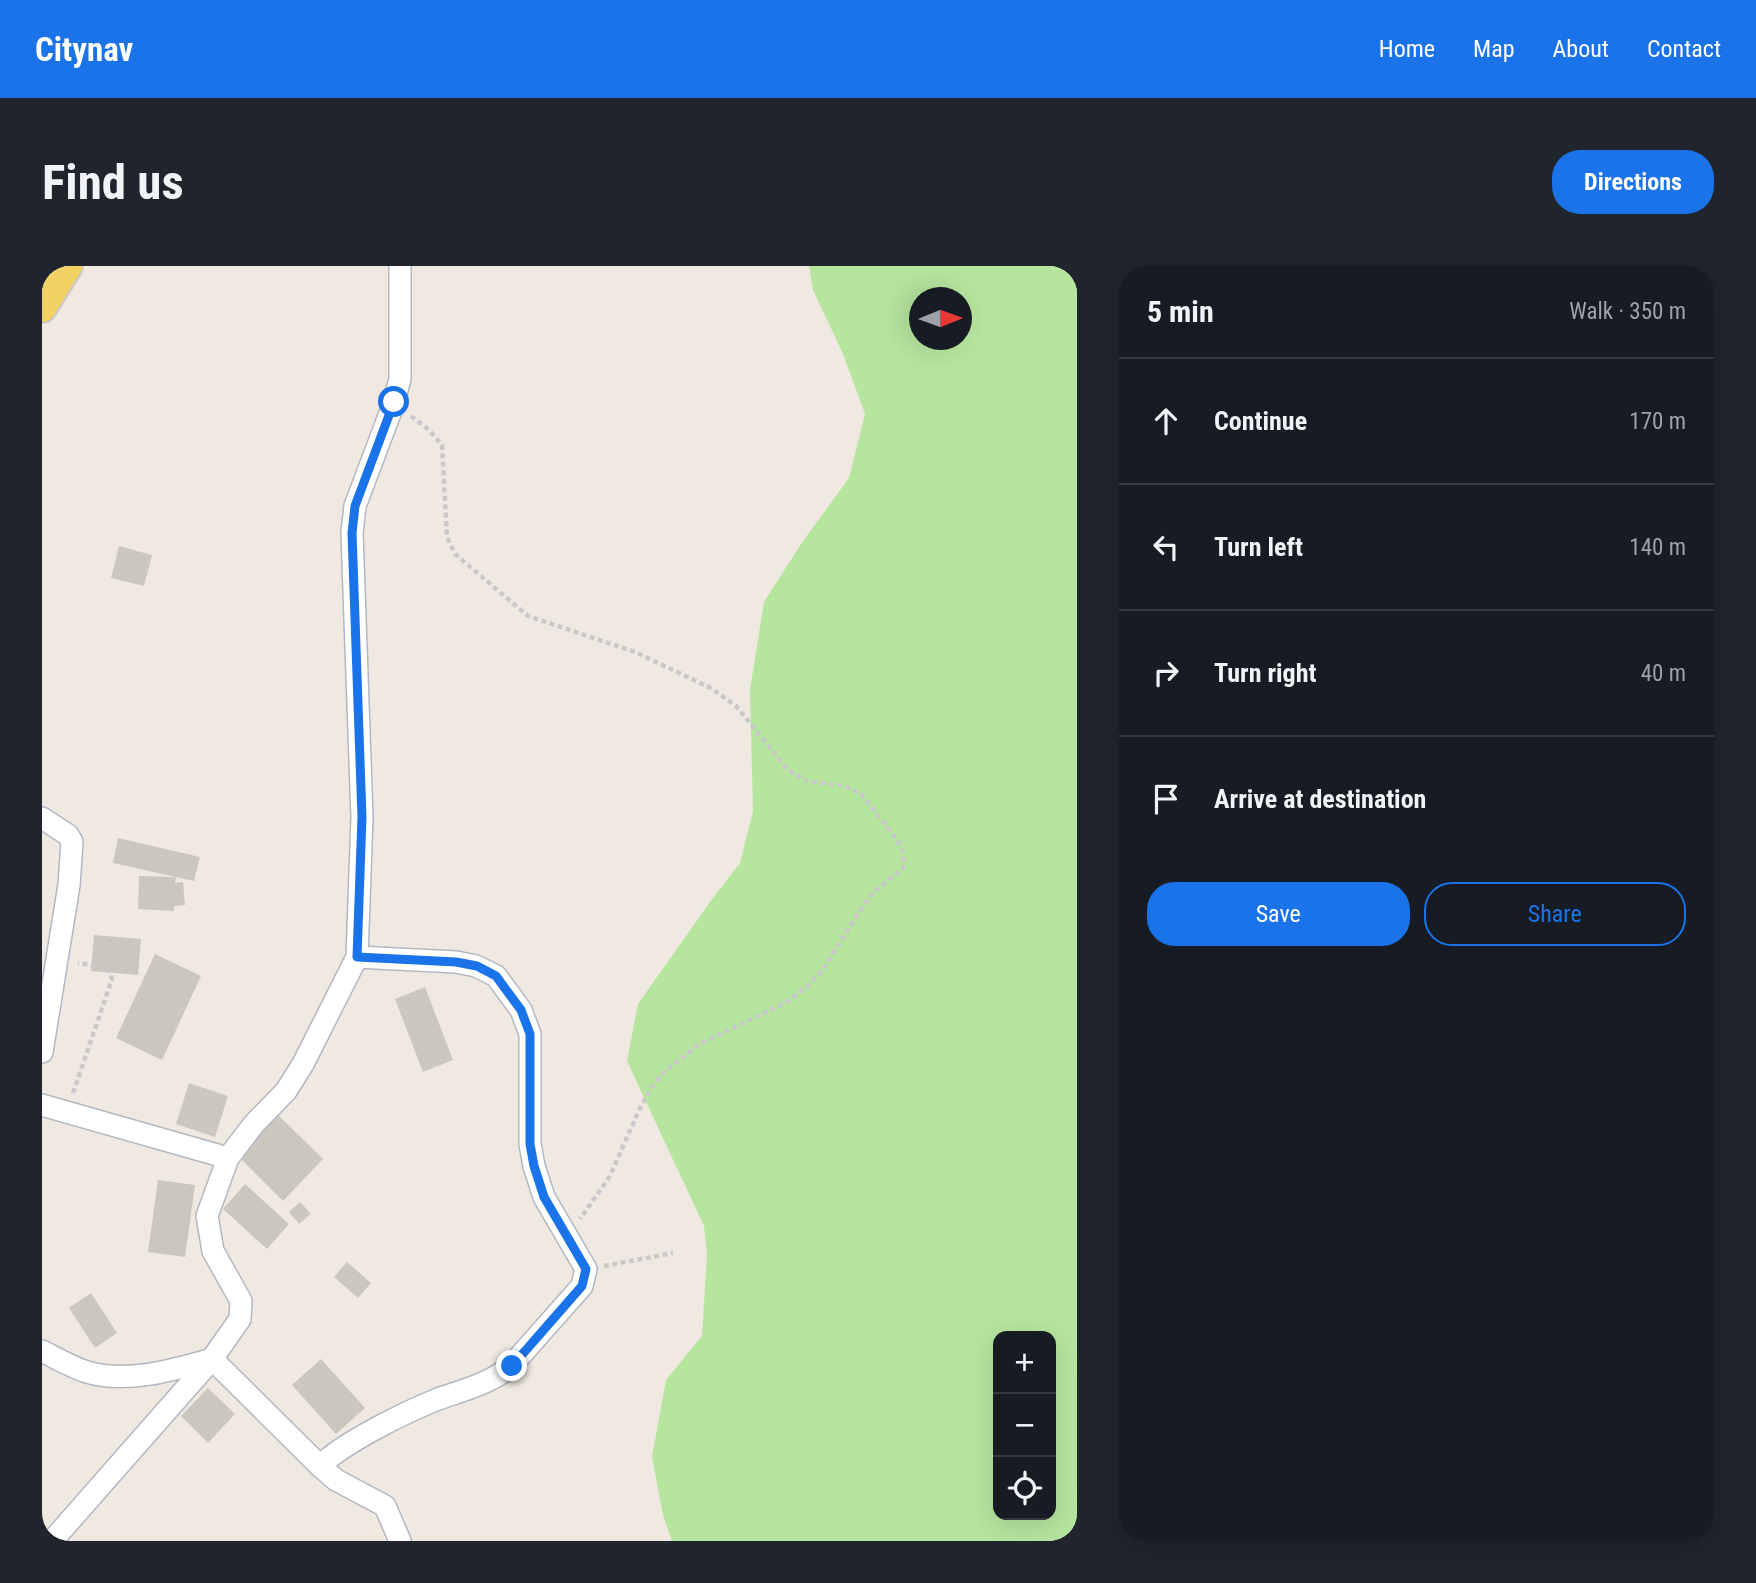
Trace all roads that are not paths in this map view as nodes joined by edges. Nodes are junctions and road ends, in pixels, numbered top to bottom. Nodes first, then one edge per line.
1 (68, 266) edge
2 (400, 266) edge
3 (42, 308) edge
4 (42, 818) edge
5 (357, 957) junction
6 (42, 1052) edge
7 (42, 1105) edge
8 (229, 1158) junction
9 (42, 1350) edge
10 (212, 1359) junction
11 (320, 1466) junction
12 (52, 1541) edge
13 (400, 1541) edge

1 - 3 main road
2 - 5 street
4 - 6 street
5 - 8 street
5 - 11 street
7 - 8 street
8 - 10 street
9 - 10 street
10 - 11 street
10 - 12 street
11 - 13 street

